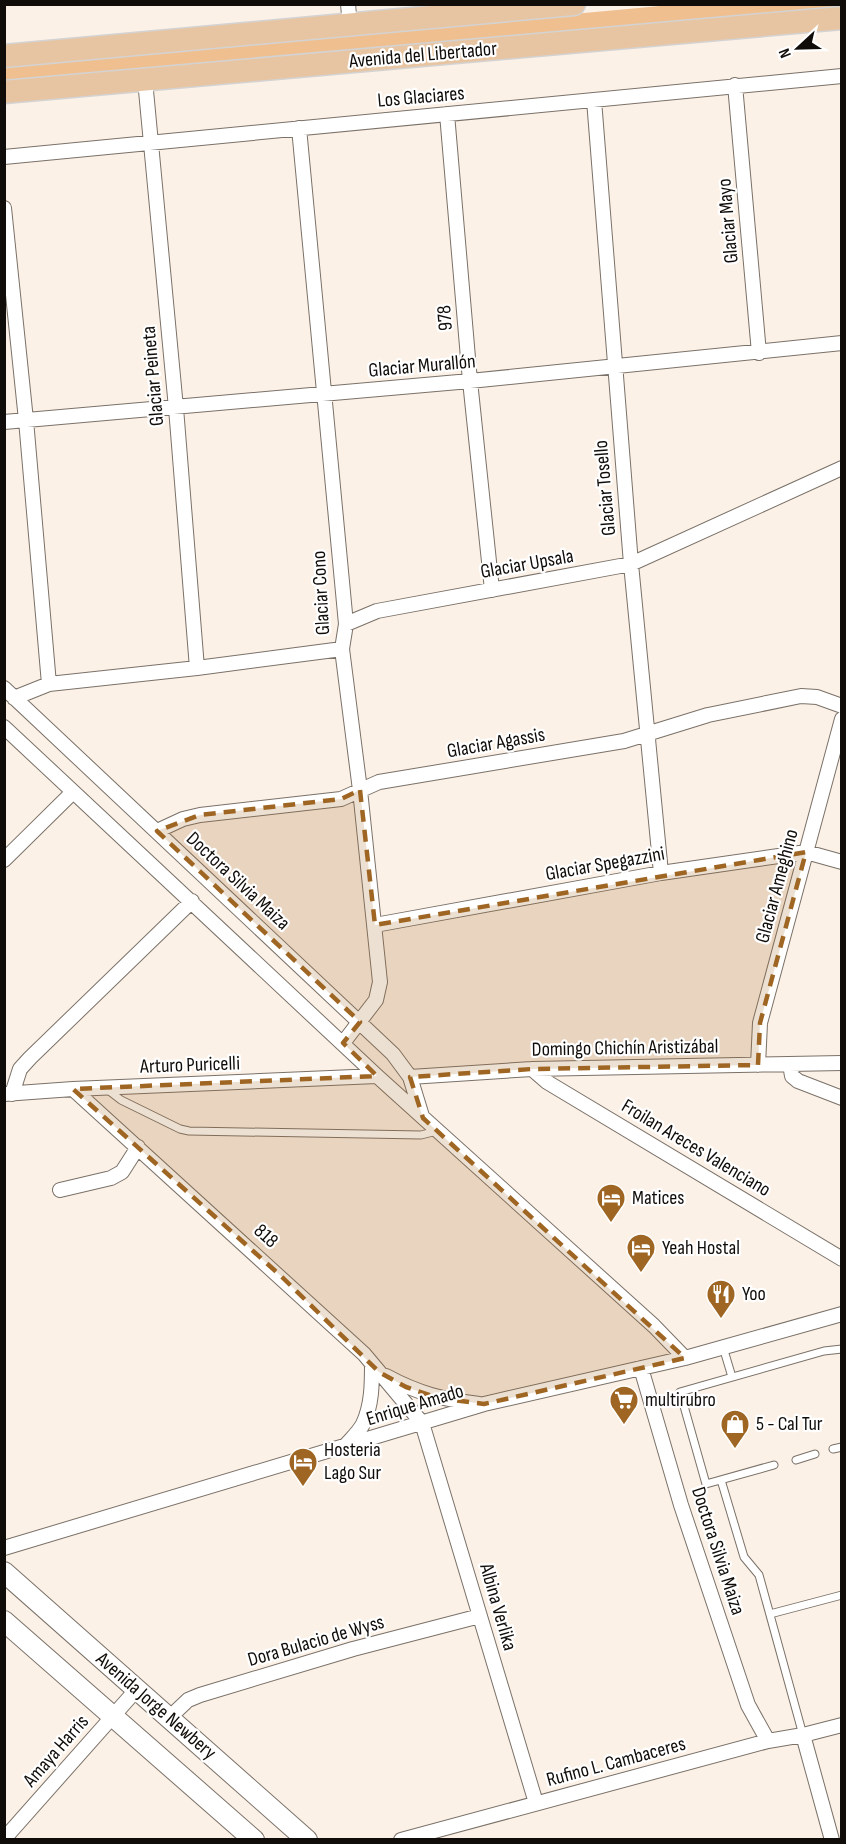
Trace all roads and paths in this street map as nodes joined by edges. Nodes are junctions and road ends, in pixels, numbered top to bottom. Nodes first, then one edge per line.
1 (574, 4) edge
2 (349, 15) edge
3 (842, 18) edge
4 (4, 56) edge
5 (842, 76) edge
6 (145, 80) junction
7 (735, 85) junction
8 (4, 92) edge
9 (594, 100) junction
10 (447, 114) junction
11 (299, 128) junction
12 (150, 143) junction
13 (4, 158) edge
14 (4, 208) edge
15 (842, 343) edge
16 (759, 353) junction
17 (615, 367) junction
18 (470, 381) junction
19 (324, 393) junction
20 (176, 408) junction
21 (26, 420) junction
22 (4, 422) edge
23 (842, 468) edge
24 (631, 564) junction
25 (492, 590) junction
26 (345, 624) junction
27 (342, 649) junction
28 (197, 668) junction
29 (49, 684) junction
30 (9, 693) edge
31 (842, 706) edge
32 (842, 719) edge
33 (4, 727) edge
34 (648, 735) junction
35 (360, 790) junction
36 (73, 792) junction
37 (157, 831) junction
38 (806, 852) junction
39 (4, 860) edge
40 (842, 862) edge
41 (661, 873) junction
42 (192, 901) junction
43 (375, 925) junction
44 (360, 1022) junction
45 (343, 1043) junction
46 (789, 1064) junction
47 (842, 1064) edge
48 (758, 1065) junction
49 (532, 1069) junction
50 (378, 1076) junction
51 (410, 1077) junction
52 (105, 1088) junction
53 (73, 1089) junction
54 (8, 1094) edge
55 (842, 1098) edge
56 (423, 1118) junction
57 (437, 1131) junction
58 (138, 1147) junction
59 (60, 1190) dead end
60 (842, 1259) edge
61 (842, 1314) edge
62 (723, 1347) junction
63 (842, 1349) edge
64 (685, 1358) junction
65 (376, 1368) junction
66 (641, 1368) junction
67 (732, 1377) junction
68 (484, 1404) junction
69 (422, 1423) junction
70 (345, 1446) junction
71 (842, 1447) edge
72 (833, 1449) dead end
73 (815, 1454) dead end
74 (796, 1460) dead end
75 (774, 1465) dead end
76 (721, 1480) junction
77 (4, 1548) edge
78 (4, 1572) edge
79 (842, 1595) edge
80 (770, 1614) junction
81 (480, 1616) junction
82 (4, 1621) edge
83 (137, 1689) junction
84 (112, 1716) junction
85 (169, 1718) junction
86 (842, 1725) edge
87 (803, 1736) junction
88 (768, 1741) junction
89 (536, 1803) junction
90 (4, 1839) edge
91 (254, 1839) edge
92 (307, 1839) edge
93 (401, 1839) edge
94 (832, 1839) edge

1 - 2 main road, Avenida del Libertador
2 - 4 main road, Avenida del Libertador
3 - 6 main road, Avenida del Libertador
5 - 7 street, Los Glaciares
6 - 8 main road, Avenida del Libertador
6 - 12 street, Glaciar Peineta
7 - 9 street, Los Glaciares
7 - 16 street, Glaciar Mayo
9 - 10 street, Los Glaciares
9 - 17 street, Glaciar Tosello
10 - 11 street, Los Glaciares
10 - 18 street, 978
11 - 12 street, Los Glaciares
11 - 19 street, Glaciar Cono
12 - 13 street, Los Glaciares
12 - 20 street, Glaciar Peineta
14 - 21 street
15 - 16 street, Glaciar Murallón
16 - 17 street, Glaciar Murallón
17 - 18 street, Glaciar Murallón
17 - 24 street, Glaciar Tosello
18 - 19 street, Glaciar Murallón
18 - 25 street, 978
19 - 20 street, Glaciar Murallón
19 - 26 street, Glaciar Cono
20 - 21 street, Glaciar Murallón
20 - 28 street, Glaciar Peineta
21 - 22 street, Glaciar Murallón
21 - 29 street
23 - 24 street, Glaciar Upsala
24 - 25 street, Glaciar Upsala
24 - 34 street, Glaciar Tosello
25 - 26 street, Glaciar Upsala
26 - 27 street, Glaciar Cono
27 - 28 street
27 - 35 street, Glaciar Cono
28 - 29 street
29 - 30 street
30 - 37 street, Doctora Silvia Maiza
31 - 34 street, Glaciar Agassis
32 - 38 street, Glaciar Ameghino
33 - 36 street, Doctora Silvia Maiza
34 - 35 street, Glaciar Agassis
34 - 41 street, Glaciar Tosello
35 - 37 street, Glaciar Agassis
35 - 43 street, Glaciar Cono
36 - 39 street
36 - 42 street, Doctora Silvia Maiza
37 - 44 street, Doctora Silvia Maiza
38 - 40 street, Glaciar Spegazzini
38 - 41 street, Glaciar Spegazzini
38 - 48 street, Glaciar Ameghino
41 - 43 street, Glaciar Spegazzini
42 - 45 street, Doctora Silvia Maiza
42 - 54 street
43 - 44 street, Glaciar Cono
44 - 45 street, Glaciar Cono
44 - 51 street, Doctora Silvia Maiza
45 - 50 street, Doctora Silvia Maiza
46 - 47 street, Domingo Chichín Aristizábal
46 - 48 street, Domingo Chichín Aristizábal
46 - 55 street
48 - 49 street, Domingo Chichín Aristizábal
49 - 51 street, Domingo Chichín Aristizábal
49 - 60 street, Froilan Areces Valenciano
50 - 52 street, Arturo Puricelli
50 - 56 street, Doctora Silvia Maiza
51 - 56 street, Doctora Silvia Maiza
52 - 53 street, Arturo Puricelli
52 - 57 lane
53 - 54 street, Arturo Puricelli
53 - 58 street, 818
56 - 57 street, Doctora Silvia Maiza
57 - 64 street, Doctora Silvia Maiza
58 - 59 street
58 - 65 street, 818
61 - 62 street, Enrique Amado
62 - 64 street, Enrique Amado
62 - 67 lane
63 - 67 lane
64 - 66 street, Enrique Amado
65 - 68 street
65 - 69 street, 818
65 - 70 street
66 - 68 street, Enrique Amado
66 - 88 street, Doctora Silvia Maiza
67 - 76 lane
68 - 69 street, Enrique Amado
69 - 70 street, Enrique Amado
69 - 81 street, Albina Verlika
70 - 77 street, Enrique Amado
71 - 72 lane
73 - 74 lane
75 - 76 lane
76 - 80 lane
78 - 83 street, Avenida Jorge Newbery
79 - 80 lane
80 - 87 lane
81 - 85 street, Dora Bulacio de Wyss
81 - 89 street, Albina Verlika
82 - 84 street, Avenida Jorge Newbery
83 - 84 street, Amaya Harris
83 - 85 street, Avenida Jorge Newbery
84 - 90 street, Amaya Harris
84 - 91 street, Avenida Jorge Newbery
85 - 92 street, Avenida Jorge Newbery
86 - 87 street, Rufino L. Cambaceres
87 - 88 street, Rufino L. Cambaceres
87 - 94 street
88 - 89 street, Rufino L. Cambaceres
89 - 93 street, Rufino L. Cambaceres

